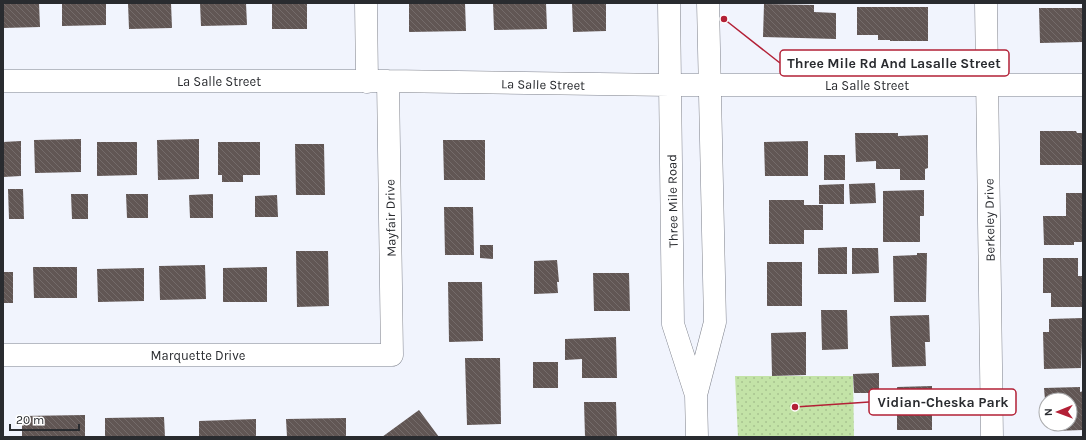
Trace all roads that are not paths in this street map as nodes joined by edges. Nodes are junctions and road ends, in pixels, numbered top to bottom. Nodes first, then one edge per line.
1 (366, 3) edge
2 (669, 3) edge
3 (708, 3) edge
4 (986, 3) edge
5 (3, 81) edge
6 (367, 82) junction
7 (388, 82) junction
8 (670, 85) junction
9 (709, 85) junction
10 (987, 85) junction
11 (1083, 85) edge
12 (3, 355) edge
13 (392, 356) joint
14 (696, 395) junction
15 (697, 437) edge
16 (992, 437) edge

1 - 6 street
2 - 8 street, Three Mile Road
3 - 9 street, Three Mile Road
4 - 10 street, Berkeley Drive
5 - 6 street, La Salle Street
6 - 7 street, La Salle Street
7 - 8 street, La Salle Street
7 - 13 street, Mayfair Drive
8 - 9 street, La Salle Street
8 - 14 street, Three Mile Road
9 - 10 street, La Salle Street
9 - 14 street, Three Mile Road
10 - 11 street, La Salle Street
10 - 16 street, Berkeley Drive
12 - 13 street, Marquette Drive
14 - 15 street, Three Mile Road

